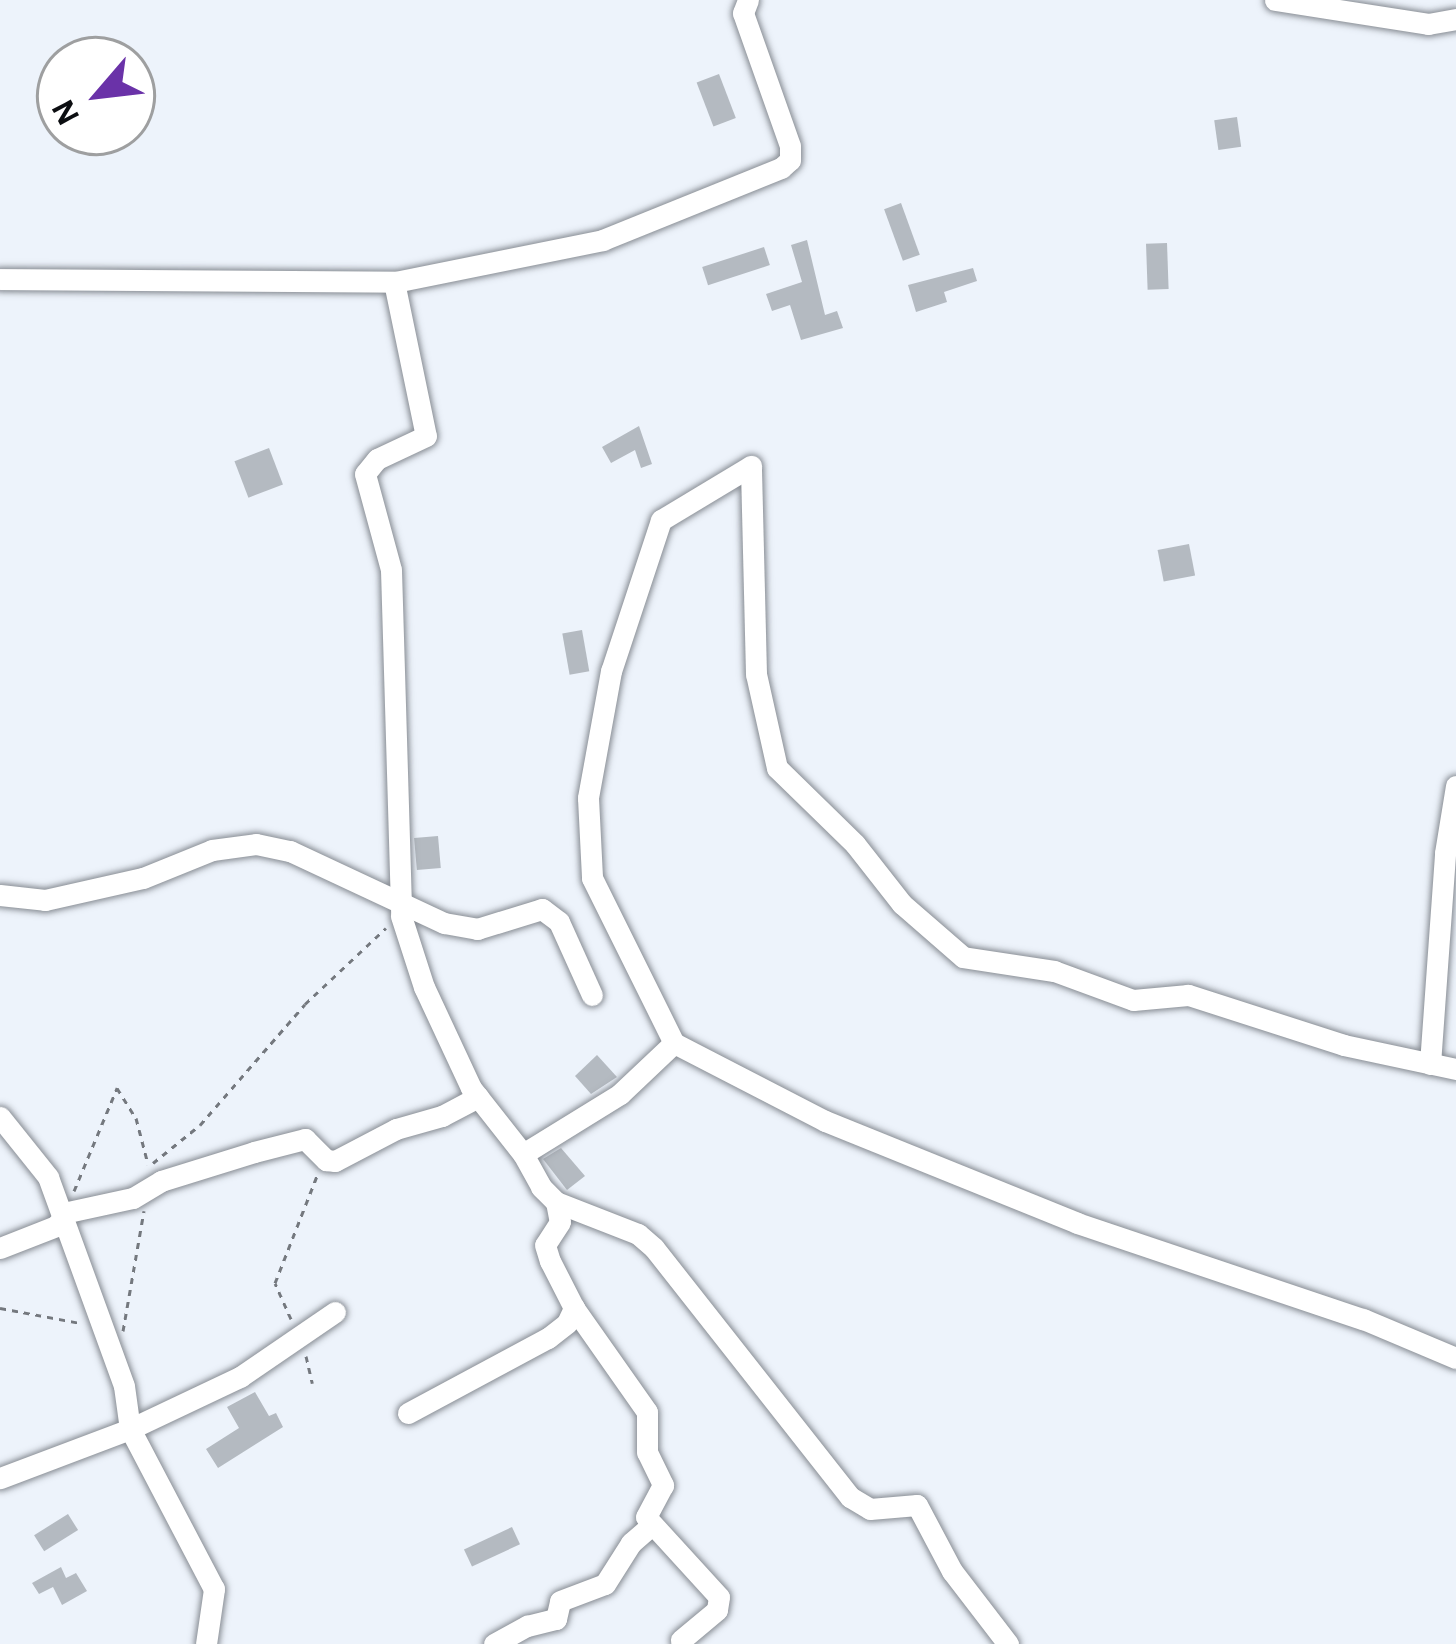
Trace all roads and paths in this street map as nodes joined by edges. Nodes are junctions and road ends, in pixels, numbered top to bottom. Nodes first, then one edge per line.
1 (748, 0) edge
2 (1275, 0) edge
3 (1456, 19) edge
4 (0, 279) edge
5 (394, 282) junction
6 (1456, 786) edge
7 (0, 895) edge
8 (401, 908) junction
9 (592, 995) dead end
10 (674, 1042) junction
11 (1430, 1064) junction
12 (1456, 1069) edge
13 (478, 1097) junction
14 (0, 1117) edge
15 (523, 1154) junction
16 (326, 1160) junction
17 (152, 1187) junction
18 (556, 1202) junction
19 (62, 1220) junction
20 (0, 1248) edge
21 (0, 1307) edge
22 (574, 1308) junction
23 (335, 1312) dead end
24 (99, 1327) junction
25 (123, 1333) dead end
26 (298, 1338) junction
27 (1456, 1358) edge
28 (312, 1383) dead end
29 (408, 1413) dead end
30 (130, 1429) junction
31 (0, 1478) edge
32 (652, 1526) junction
33 (681, 1640) dead end
34 (206, 1644) edge
35 (494, 1644) edge
36 (1008, 1644) edge

1 - 5 street
2 - 3 street
4 - 5 street
5 - 8 street
6 - 11 street
7 - 8 street
8 - 9 street
8 - 13 street
8 - 19 path
10 - 11 street
10 - 15 street
10 - 27 street
11 - 12 street
13 - 15 street
13 - 16 street
14 - 19 street
15 - 18 street
16 - 17 street
16 - 26 path
17 - 19 street
17 - 25 path
18 - 22 street
18 - 36 street
19 - 20 street
19 - 24 street
21 - 24 path
22 - 29 street
22 - 32 street
23 - 26 street
24 - 30 street
26 - 28 path
26 - 30 street
30 - 31 street
30 - 34 street
32 - 33 street
32 - 35 street

